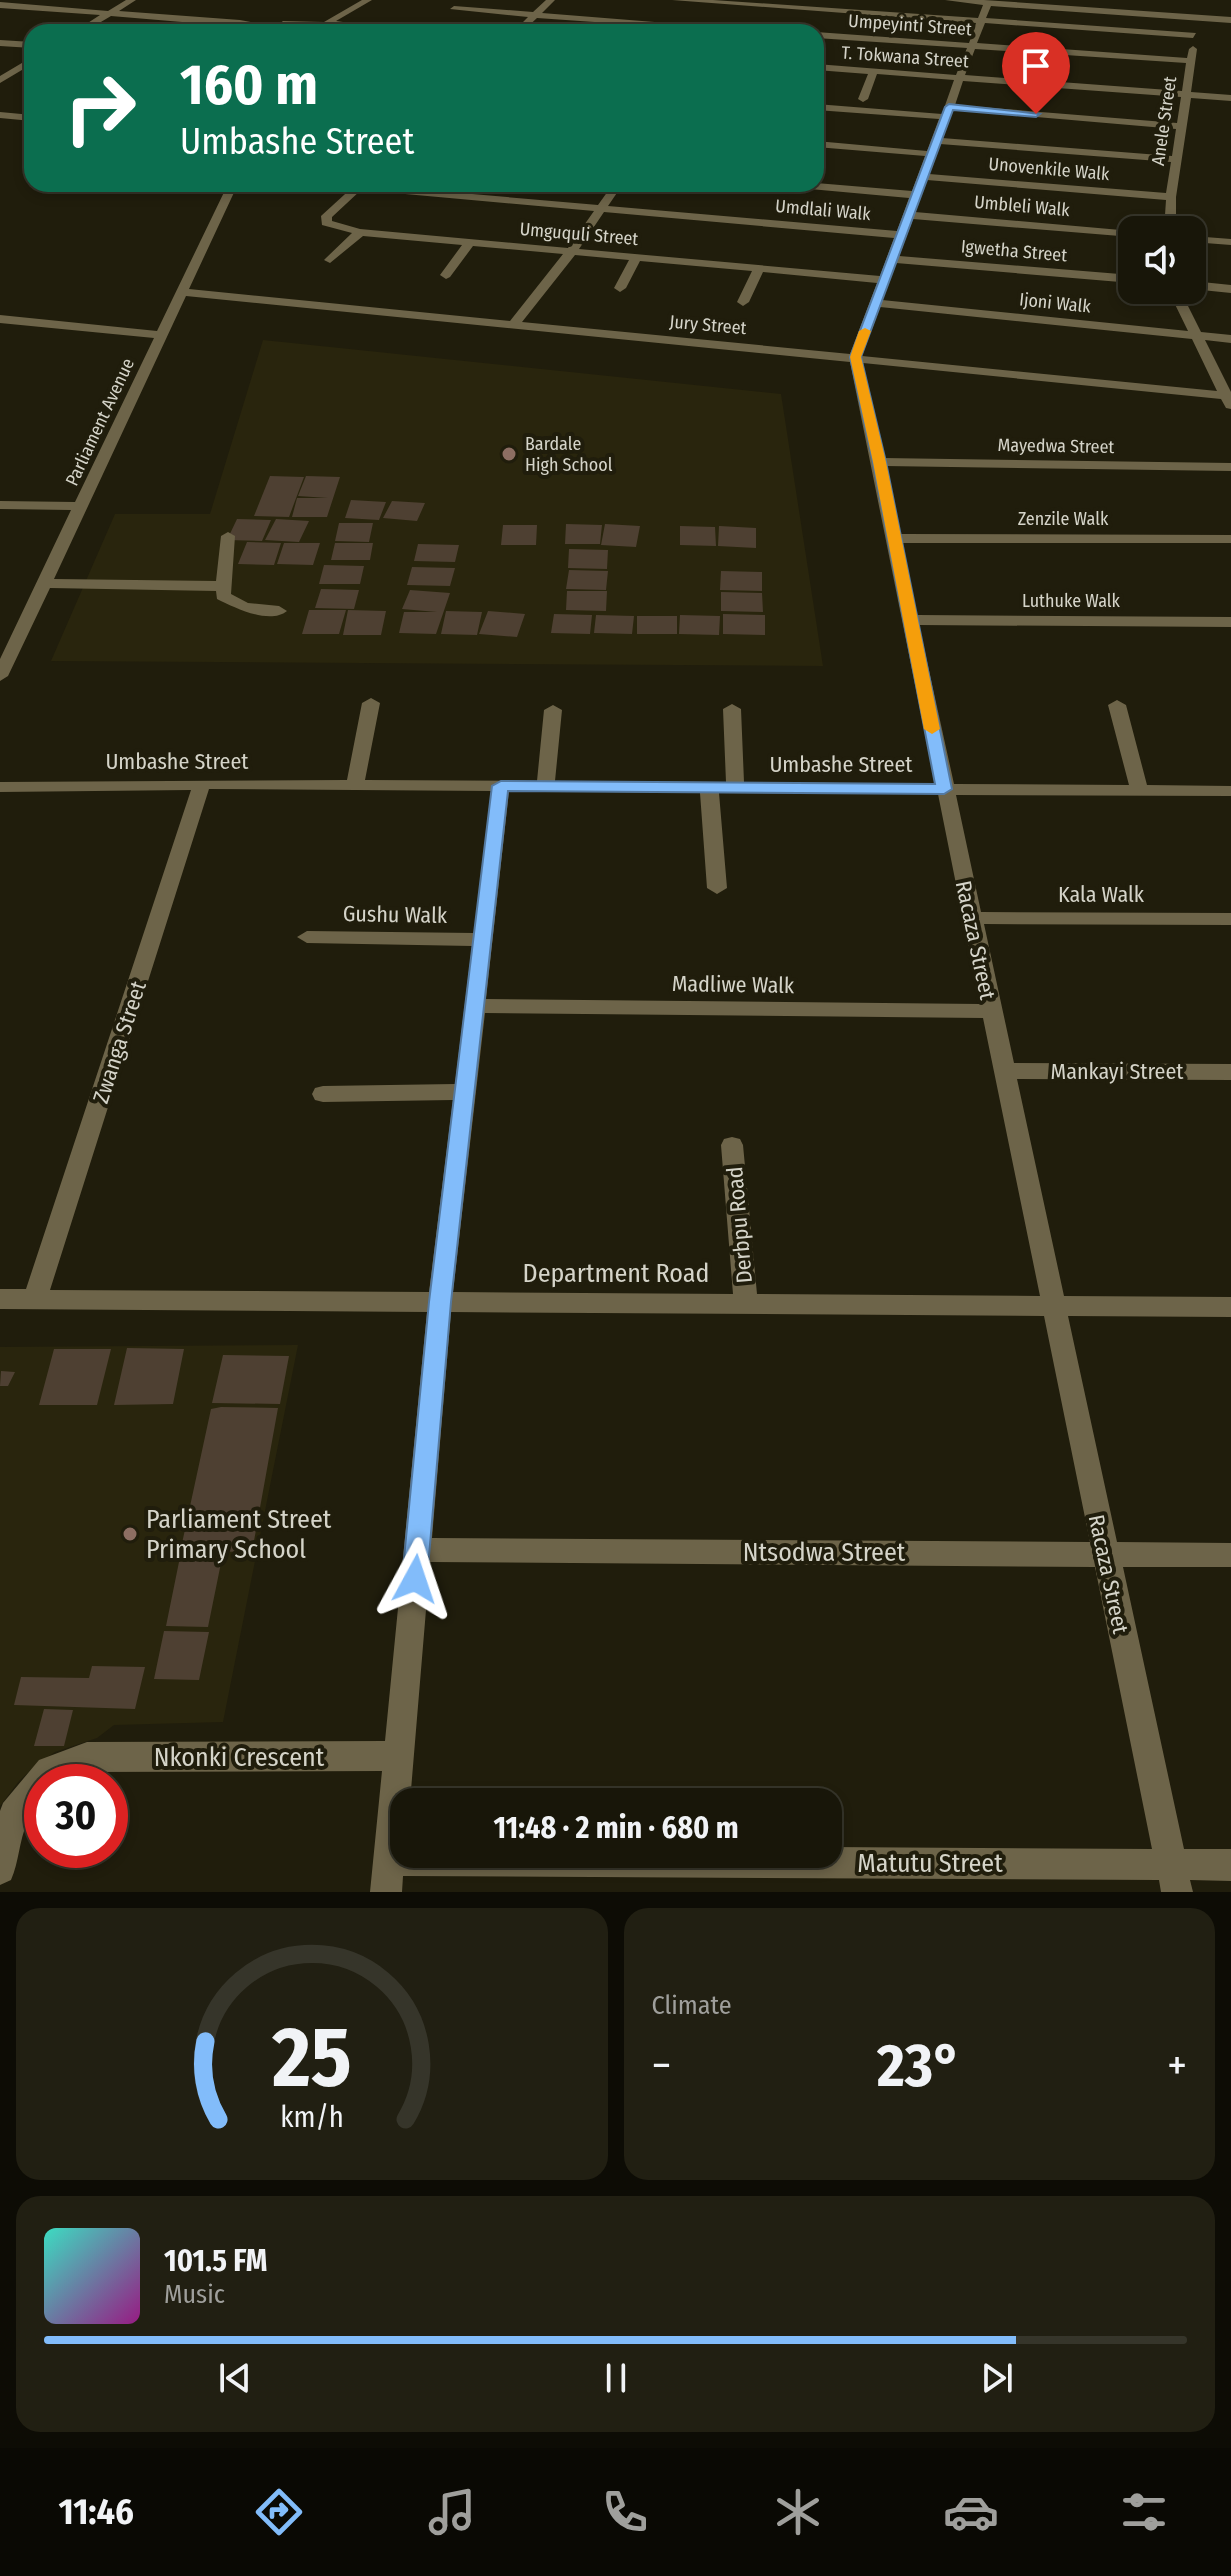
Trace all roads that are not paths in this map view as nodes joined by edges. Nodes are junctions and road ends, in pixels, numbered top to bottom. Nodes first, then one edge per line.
1 (132, 0) edge
2 (368, 0) edge
3 (374, 0) edge
4 (551, 0) edge
5 (676, 0) edge
6 (949, 0) edge
7 (751, 3) edge
8 (988, 3) junction
9 (1123, 3) dead end
10 (1147, 3) dead end
11 (1066, 4) edge
12 (0, 5) edge
13 (454, 9) dead end
14 (109, 13) junction
15 (535, 15) junction
16 (1194, 17) junction
17 (1231, 20) edge
18 (981, 21) junction
19 (240, 23) junction
20 (91, 24) edge
21 (246, 24) edge
22 (321, 24) joint
23 (358, 24) edge
24 (525, 24) edge
25 (652, 24) edge
26 (735, 24) edge
27 (1193, 35) junction
28 (824, 36) edge
29 (0, 43) edge
30 (24, 44) edge
31 (972, 46) junction
32 (1193, 61) junction
33 (24, 65) edge
34 (824, 68) edge
35 (874, 71) junction
36 (960, 77) junction
37 (0, 80) edge
38 (1184, 94) junction
39 (1231, 98) edge
40 (863, 99) dead end
41 (824, 107) edge
42 (947, 112) junction
43 (0, 115) edge
44 (24, 117) edge
45 (1180, 126) junction
46 (937, 141) junction
47 (824, 145) edge
48 (932, 154) junction
49 (1177, 159) junction
50 (923, 177) junction
51 (824, 187) edge
52 (229, 192) edge
53 (352, 192) edge
54 (430, 192) edge
55 (613, 192) edge
56 (916, 195) junction
57 (1171, 197) junction
58 (601, 209) junction
59 (909, 215) junction
60 (1170, 216) edge
61 (360, 232) junction
62 (1118, 233) edge
63 (901, 235) junction
64 (1206, 240) edge
65 (470, 242) junction
66 (1231, 242) edge
67 (571, 252) junction
68 (636, 258) junction
69 (892, 259) junction
70 (330, 260) dead end
71 (759, 269) junction
72 (446, 275) dead end
73 (1118, 278) edge
74 (884, 280) junction
75 (1206, 286) edge
76 (620, 288) dead end
77 (1231, 289) edge
78 (181, 292) junction
79 (743, 302) dead end
80 (876, 303) junction
81 (1181, 304) edge
82 (0, 319) edge
83 (514, 324) junction
84 (161, 335) junction
85 (1197, 336) junction
86 (1231, 339) edge
87 (855, 357) junction
88 (1229, 399) edge
89 (880, 462) junction
90 (1231, 467) edge
91 (0, 505) edge
92 (81, 506) junction
93 (228, 536) dead end
94 (895, 538) junction
95 (1231, 539) edge
96 (44, 583) junction
97 (222, 586) junction
98 (279, 611) dead end
99 (911, 620) junction
100 (1231, 622) edge
101 (0, 676) edge
102 (371, 703) dead end
103 (1117, 705) dead end
104 (732, 709) dead end
105 (553, 710) dead end
106 (202, 784) junction
107 (355, 785) junction
108 (501, 786) junction
109 (545, 786) junction
110 (0, 787) edge
111 (709, 787) junction
112 (735, 788) junction
113 (944, 789) junction
114 (1139, 790) junction
115 (1231, 791) edge
116 (717, 888) dead end
117 (971, 918) junction
118 (1231, 919) edge
119 (307, 937) dead end
120 (483, 940) junction
121 (475, 1006) junction
122 (991, 1011) junction
123 (1003, 1071) junction
124 (1231, 1072) edge
125 (465, 1092) junction
126 (323, 1094) dead end
127 (732, 1145) dead end
128 (35, 1299) junction
129 (0, 1300) edge
130 (440, 1302) junction
131 (746, 1304) junction
132 (1052, 1306) junction
133 (1231, 1307) edge
134 (417, 1550) junction
135 (1104, 1553) junction
136 (1231, 1555) edge
137 (399, 1756) junction
138 (389, 1860) junction
139 (1231, 1865) edge
140 (0, 1869) edge
141 (1174, 1878) edge
142 (386, 1892) edge

1 - 14 street
2 - 22 street
3 - 23 street
4 - 15 street
5 - 7 street
6 - 8 street
7 - 18 street
7 - 26 street
8 - 11 street
8 - 18 street
9 - 10 street
11 - 16 street
12 - 14 street
13 - 15 street
14 - 19 street
14 - 20 street
15 - 24 street
15 - 25 street
16 - 17 street
16 - 27 street, Anele Street
18 - 27 street
18 - 31 street
19 - 21 street
19 - 22 street
27 - 32 street, Anele Street
28 - 31 street, Umpeyinti Street
29 - 30 street
31 - 32 street, Umpeyinti Street
31 - 36 street
32 - 38 street, Anele Street
33 - 37 street
34 - 35 street, T. Tokwana Street
35 - 36 street, T. Tokwana Street
35 - 40 street
36 - 38 street, T. Tokwana Street
36 - 42 street
38 - 39 street, T. Tokwana Street
38 - 45 street, Anele Street
41 - 42 street
42 - 45 street
42 - 46 street
43 - 44 street
45 - 49 street, Anele Street
46 - 48 street
46 - 49 street
47 - 48 street
48 - 50 street
49 - 57 street, Anele Street
50 - 56 street
50 - 57 street, Unovenkile Walk
51 - 56 street
52 - 78 street, Parliament Avenue
53 - 61 street, Umguquli Street
54 - 58 street, Umdlali Walk
55 - 58 street
56 - 59 street
57 - 60 street, Anele Street
58 - 63 street, Umdlali Walk
58 - 67 street
59 - 62 street, Umbleli Walk
59 - 63 street
61 - 65 street, Umguquli Street
61 - 70 street
63 - 69 street
64 - 66 street
65 - 67 street, Umguquli Street
65 - 72 street
67 - 68 street, Umguquli Street
67 - 83 street
68 - 71 street, Umguquli Street
68 - 76 street
69 - 73 street, Igwetha Street
69 - 74 street
71 - 74 street, Umguquli Street
71 - 79 street
74 - 80 street
75 - 77 street
78 - 83 street, Jury Street
78 - 84 street, Parliament Avenue
80 - 85 street, Ijoni Walk
80 - 87 street
81 - 85 street
82 - 84 street
83 - 87 street, Jury Street
84 - 92 street, Parliament Avenue
85 - 86 street, Ijoni Walk
85 - 88 street
87 - 88 street, Jury Street
87 - 89 street, Racaza Street
89 - 90 street, Mayedwa Street
89 - 94 street, Racaza Street
91 - 92 street
92 - 96 street, Parliament Avenue
93 - 97 street
94 - 95 street, Zenzile Walk
94 - 99 street, Racaza Street
96 - 97 street
96 - 101 street, Parliament Avenue
97 - 98 street
99 - 100 street, Luthuke Walk
99 - 113 street, Racaza Street
102 - 107 street
103 - 114 street
104 - 112 street
105 - 109 street
106 - 107 street, Umbashe Street
106 - 110 street, Umbashe Street
106 - 128 street, Zwanga Street
107 - 108 street, Umbashe Street
108 - 109 street, Umbashe Street
108 - 120 street
109 - 111 street, Umbashe Street
111 - 112 street, Umbashe Street
111 - 116 street
112 - 113 street, Umbashe Street
113 - 114 street, Umbashe Street
113 - 117 street, Racaza Street
114 - 115 street, Umbashe Street
117 - 118 street, Kala Walk
117 - 122 street, Racaza Street
119 - 120 street, Gushu Walk
120 - 121 street
121 - 122 street, Madliwe Walk
121 - 125 street
122 - 123 street, Racaza Street
123 - 124 street, Mankayi Street
123 - 132 street, Racaza Street
125 - 126 street
125 - 130 street
127 - 131 street, Derbpu Road
128 - 129 street, Department Road
128 - 130 street, Department Road
130 - 131 street, Department Road
130 - 134 street
131 - 132 street, Department Road
132 - 133 street, Department Road
132 - 135 street, Racaza Street
134 - 135 street, Ntsodwa Street
134 - 137 street
135 - 136 street, Ntsodwa Street
135 - 141 street, Racaza Street
137 - 138 street
137 - 140 street, Nkonki Crescent
138 - 141 street, Matutu Street
138 - 142 street
139 - 141 street, Matutu Street

